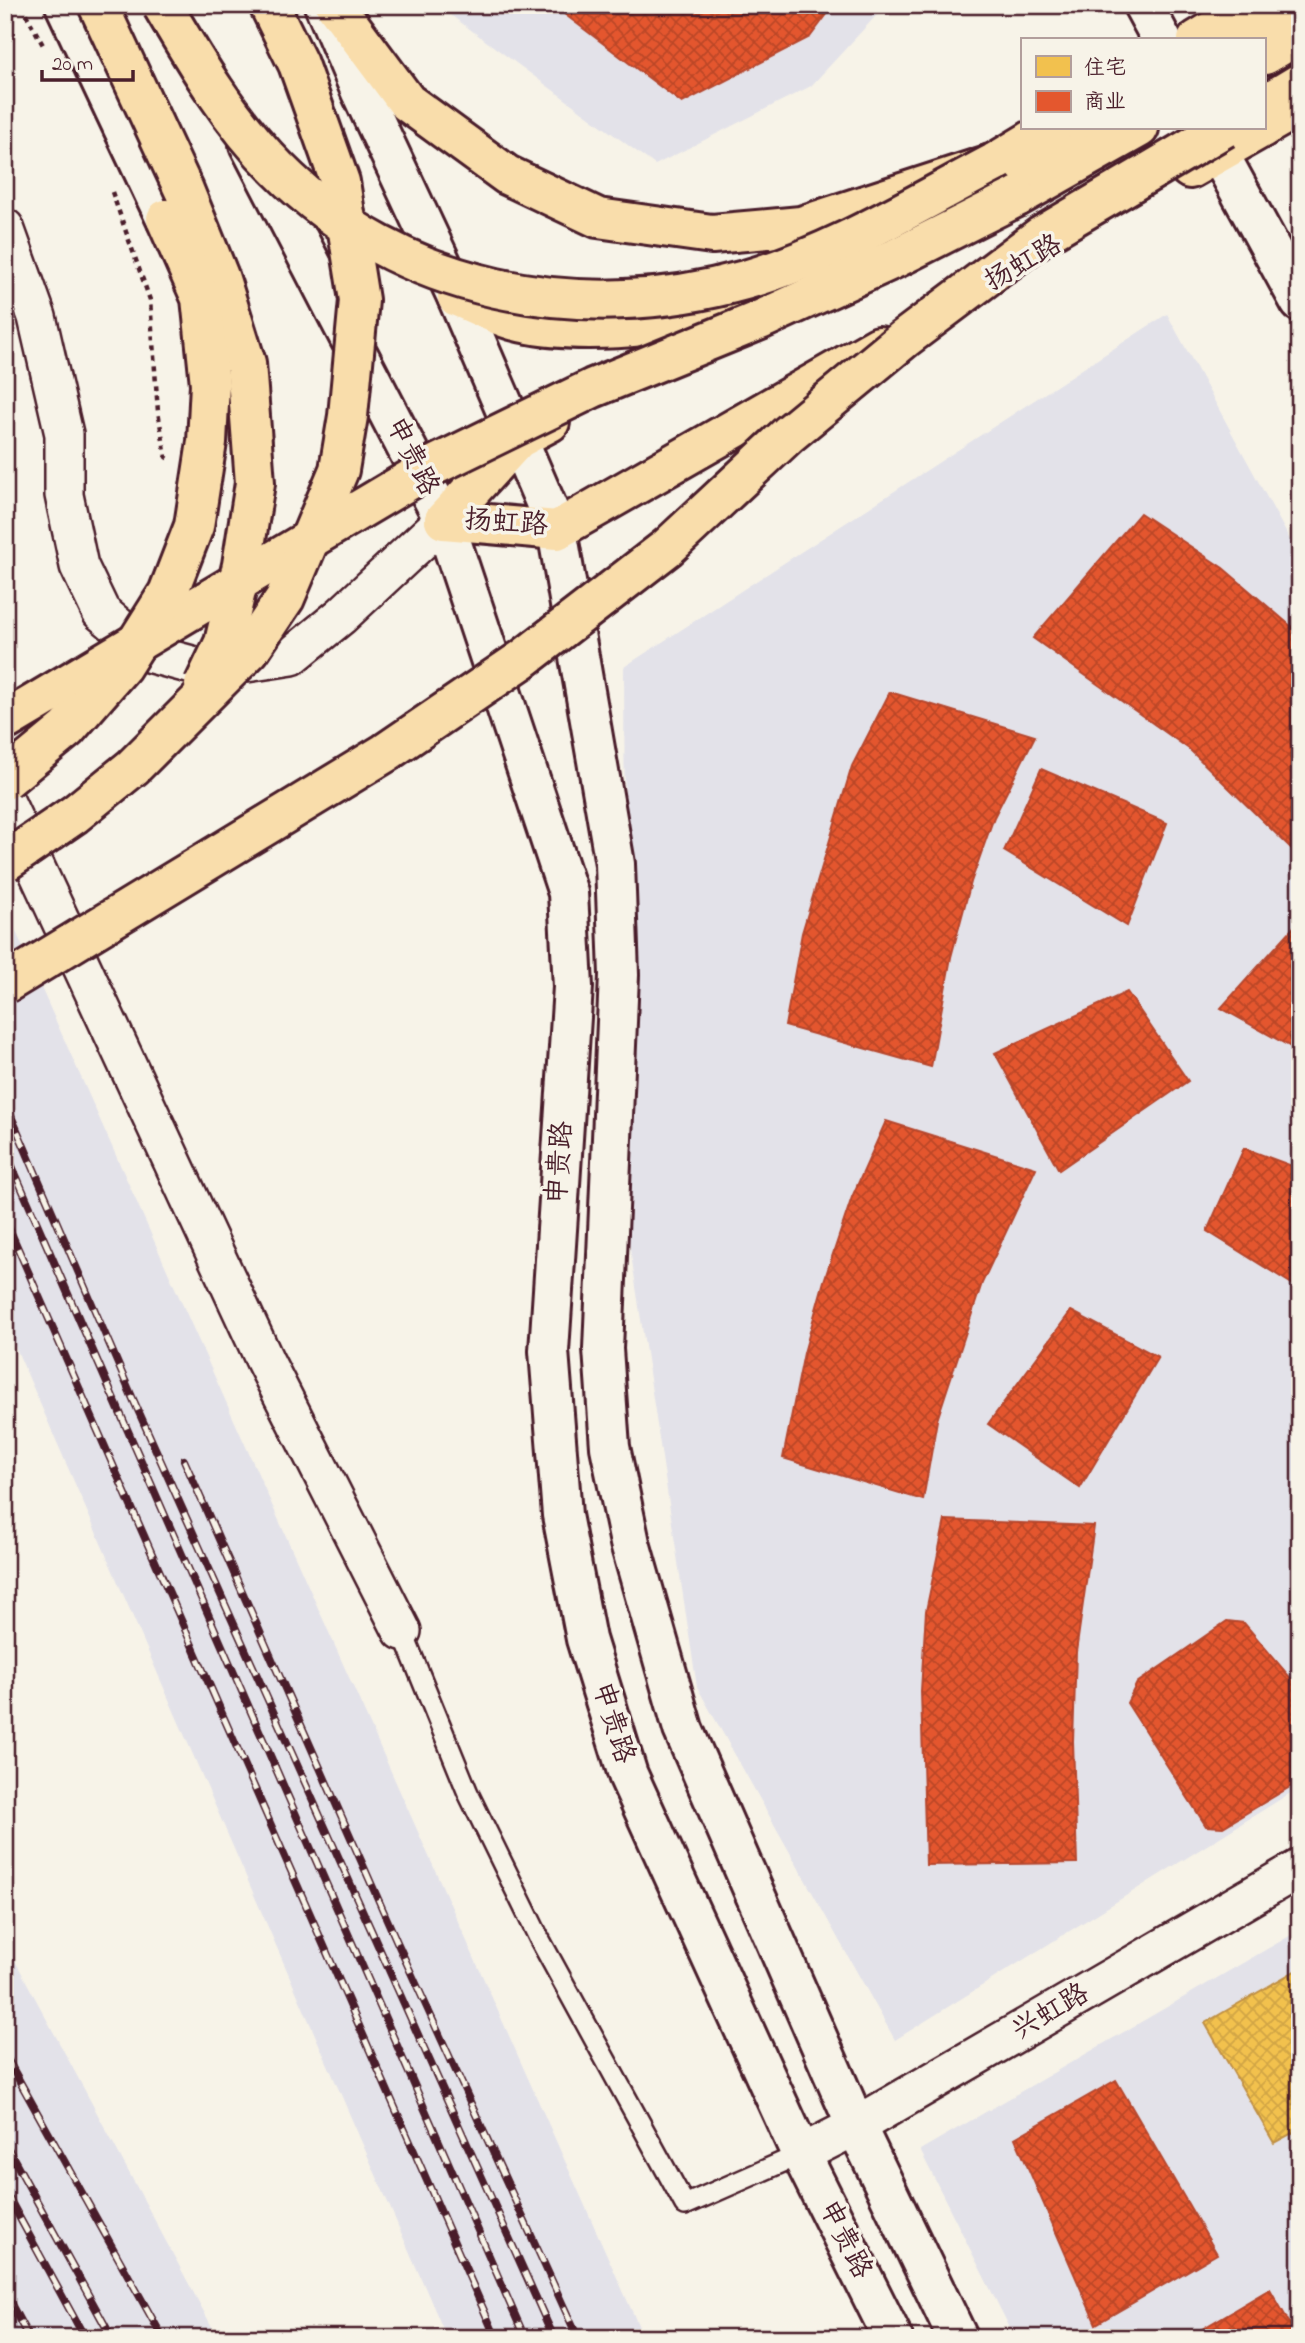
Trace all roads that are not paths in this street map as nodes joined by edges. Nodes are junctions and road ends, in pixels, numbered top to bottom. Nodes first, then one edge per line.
1 (65, 5) edge
2 (98, 5) edge
3 (162, 5) edge
4 (177, 5) edge
5 (269, 5) edge
6 (301, 5) edge
7 (324, 5) edge
8 (335, 5) edge
9 (1143, 5) edge
10 (1288, 18) edge
11 (1161, 38) edge
12 (1206, 38) edge
13 (1244, 38) edge
14 (1266, 53) edge
15 (1300, 83) edge
16 (361, 92) junction
17 (1266, 103) edge
18 (1300, 106) edge
19 (1266, 125) edge
20 (1049, 130) edge
21 (1083, 130) edge
22 (1135, 130) edge
23 (1247, 130) edge
24 (1215, 136) edge
25 (994, 163) junction
26 (5, 228) edge
27 (457, 297) junction
28 (1300, 302) edge
29 (753, 312) junction
30 (518, 439) junction
31 (444, 520) junction
32 (557, 530) junction
33 (191, 712) junction
34 (5, 721) edge
35 (5, 780) edge
36 (5, 801) edge
37 (5, 862) edge
38 (5, 984) edge
39 (402, 1631) joint
40 (1300, 1868) edge
41 (856, 2126) junction
42 (801, 2154) junction
43 (893, 2338) edge
44 (958, 2338) edge

1 - 35 main road, bridge
2 - 33 main road, bridge
3 - 25 main road, bridge
4 - 31 main road, 申贵路
5 - 33 main road, bridge
6 - 16 main road, 申贵路
7 - 16 main road, 申贵路
8 - 25 main road, bridge
9 - 11 main road
10 - 12 main road
10 - 13 main road
10 - 14 main road
15 - 17 main road
16 - 27 main road, 申贵路
18 - 19 main road, 扬虹路
20 - 25 main road
21 - 29 main road, 扬虹路
22 - 34 main road, bridge
23 - 24 main road, 扬虹路
24 - 28 main road
24 - 32 main road, 扬虹路
24 - 38 main road, bridge
26 - 31 street
27 - 29 main road
27 - 30 main road, 申贵路
29 - 30 main road, 扬虹路
30 - 31 main road, 扬虹路
30 - 32 main road, 申贵路
31 - 32 main road, 扬虹路
31 - 42 main road, 申贵路
32 - 41 main road, 申贵路
33 - 37 main road, bridge
36 - 39 street
39 - 42 lane
40 - 41 street, 兴虹路
41 - 42 street, 兴虹路
41 - 44 main road, 申贵路
42 - 43 main road, 申贵路

